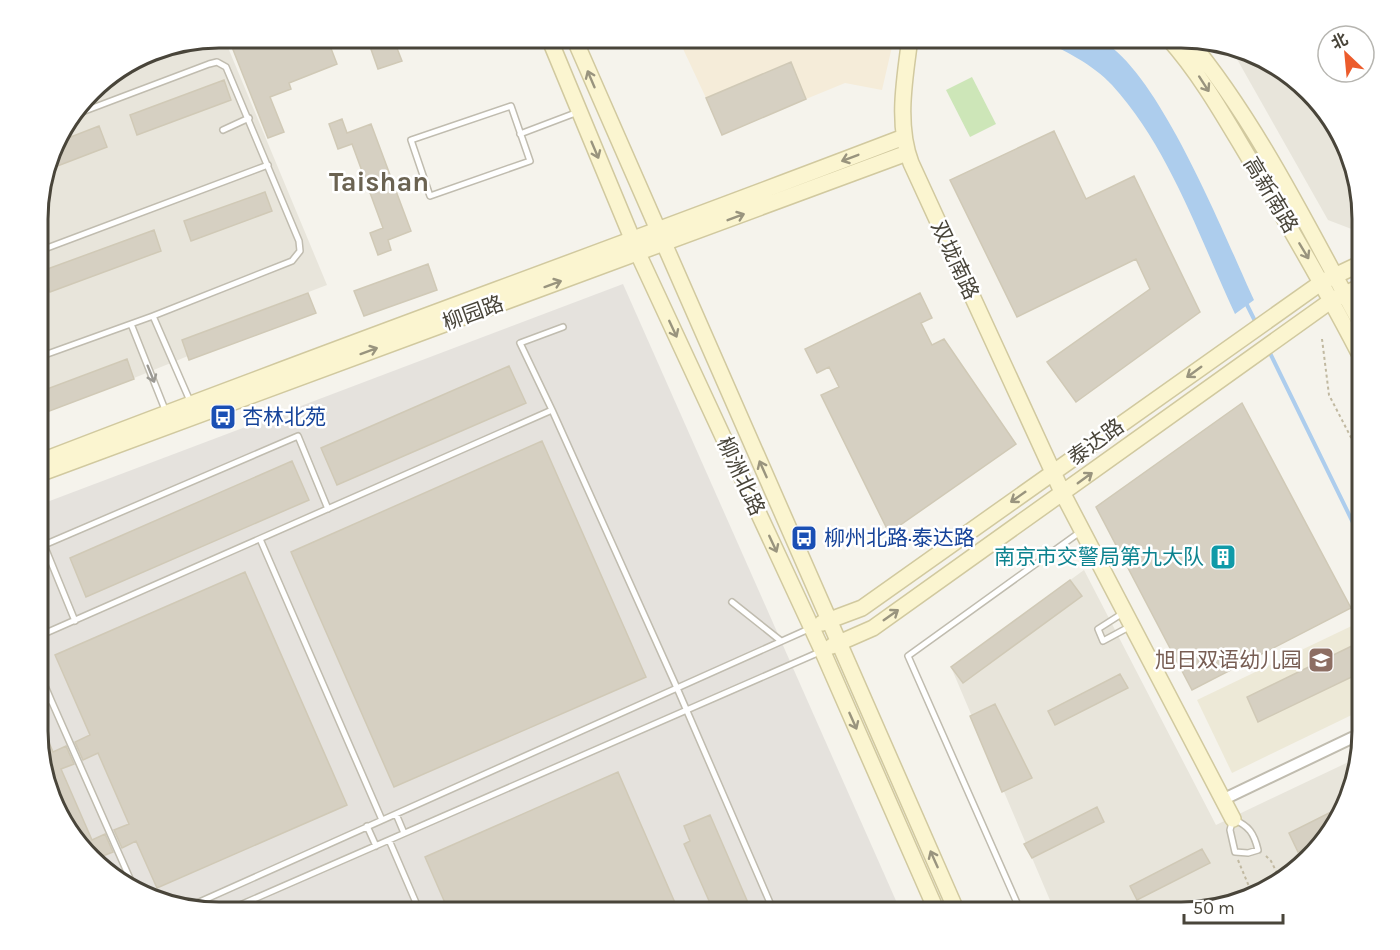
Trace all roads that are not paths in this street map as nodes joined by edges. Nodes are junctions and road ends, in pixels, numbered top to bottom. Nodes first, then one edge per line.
1 (553, 48) edge
2 (578, 48) edge
3 (909, 48) edge
4 (1177, 48) edge
5 (1194, 49) edge
6 (87, 110) edge
7 (579, 112) junction
8 (249, 118) junction
9 (223, 130) dead end
10 (520, 134) junction
11 (904, 137) junction
12 (907, 153) junction
13 (268, 165) junction
14 (660, 238) junction
15 (636, 247) junction
16 (48, 248) edge
17 (1352, 268) edge
18 (1328, 279) junction
19 (1352, 291) edge
20 (1338, 297) junction
21 (1352, 314) edge
22 (153, 316) junction
23 (130, 324) junction
24 (563, 327) dead end
25 (1352, 333) edge
26 (48, 354) edge
27 (193, 409) junction
28 (552, 410) junction
29 (169, 418) junction
30 (48, 459) edge
31 (48, 470) edge
32 (1053, 472) junction
33 (1063, 494) junction
34 (328, 509) junction
35 (1082, 531) junction
36 (260, 539) junction
37 (48, 543) edge
38 (48, 555) edge
39 (732, 602) dead end
40 (1128, 619) junction
41 (830, 620) junction
42 (75, 621) junction
43 (812, 628) junction
44 (48, 632) edge
45 (781, 641) junction
46 (840, 642) junction
47 (822, 650) junction
48 (677, 688) junction
49 (48, 693) edge
50 (51, 700) junction
51 (48, 701) edge
52 (687, 710) junction
53 (1352, 738) edge
54 (1222, 800) junction
55 (396, 814) junction
56 (1233, 819) junction
57 (382, 820) junction
58 (367, 826) junction
59 (404, 833) junction
60 (389, 840) junction
61 (376, 846) junction
62 (129, 876) edge
63 (201, 901) edge
64 (247, 902) edge
65 (416, 902) edge
66 (770, 902) edge
67 (933, 902) edge
68 (953, 902) edge
69 (1017, 902) edge

1 - 7 street, 柳洲北路
14 -> 2 street, 柳洲北路
3 - 11 street, 双垅南路
4 -> 18 street, 高新南路
5 - 18 street, 高新南路
6 - 8 lane
7 - 10 lane
7 -> 15 street, 柳洲北路
8 - 9 lane
8 - 13 lane
10 - 10 lane
11 - 12 street, 双垅南路
11 -> 14 street, 柳园路
14 -> 12 street, 柳园路
12 - 32 street, 双垅南路
13 - 16 lane
13 - 22 lane
14 - 15 street, 柳园路
41 -> 14 street, 柳洲北路
15 - 27 street, 柳园路
15 -> 43 street, 柳洲北路
17 - 18 street, 泰达路
18 - 20 street, 高新南路
18 -> 32 street, 泰达路
19 - 20 street, 泰达路
20 - 21 street, 高新南路
20 - 25 street, 高新南路
33 -> 20 street, 泰达路
22 - 23 lane
22 - 27 lane
23 - 26 lane
23 -> 29 lane
24 - 28 lane
27 - 29 street, 柳园路
28 - 34 lane
28 - 48 lane
29 - 30 street, 柳园路
29 - 31 street, 柳园路
32 - 33 street, 双垅南路
32 -> 41 street, 泰达路
33 - 35 street, 双垅南路
46 -> 33 street, 泰达路
34 - 36 lane
34 - 37 lane
35 - 40 street, 双垅南路
35 - 69 lane
36 - 42 lane
36 - 57 lane
38 - 42 lane
39 - 45 lane
40 - 40 lane
40 - 54 street, 双垅南路
41 - 43 street, 泰达路
41 - 46 street, 柳洲北路
42 - 44 lane
43 - 45 lane
43 - 47 street, 柳洲北路
45 - 48 lane
46 - 47 street, 泰达路
68 -> 46 street, 柳洲北路
47 - 52 lane
47 -> 67 street, 柳洲北路
48 - 52 lane
48 - 55 lane
49 - 50 lane
50 - 51 lane
50 - 62 lane
52 - 59 lane
52 - 66 lane
53 - 54 street
54 - 56 street, 双垅南路
55 - 57 lane
55 - 59 lane
56 - 56 lane
57 - 58 lane
58 - 61 lane
58 - 63 lane
59 - 60 lane
60 - 61 lane
60 - 65 lane
61 - 64 lane

